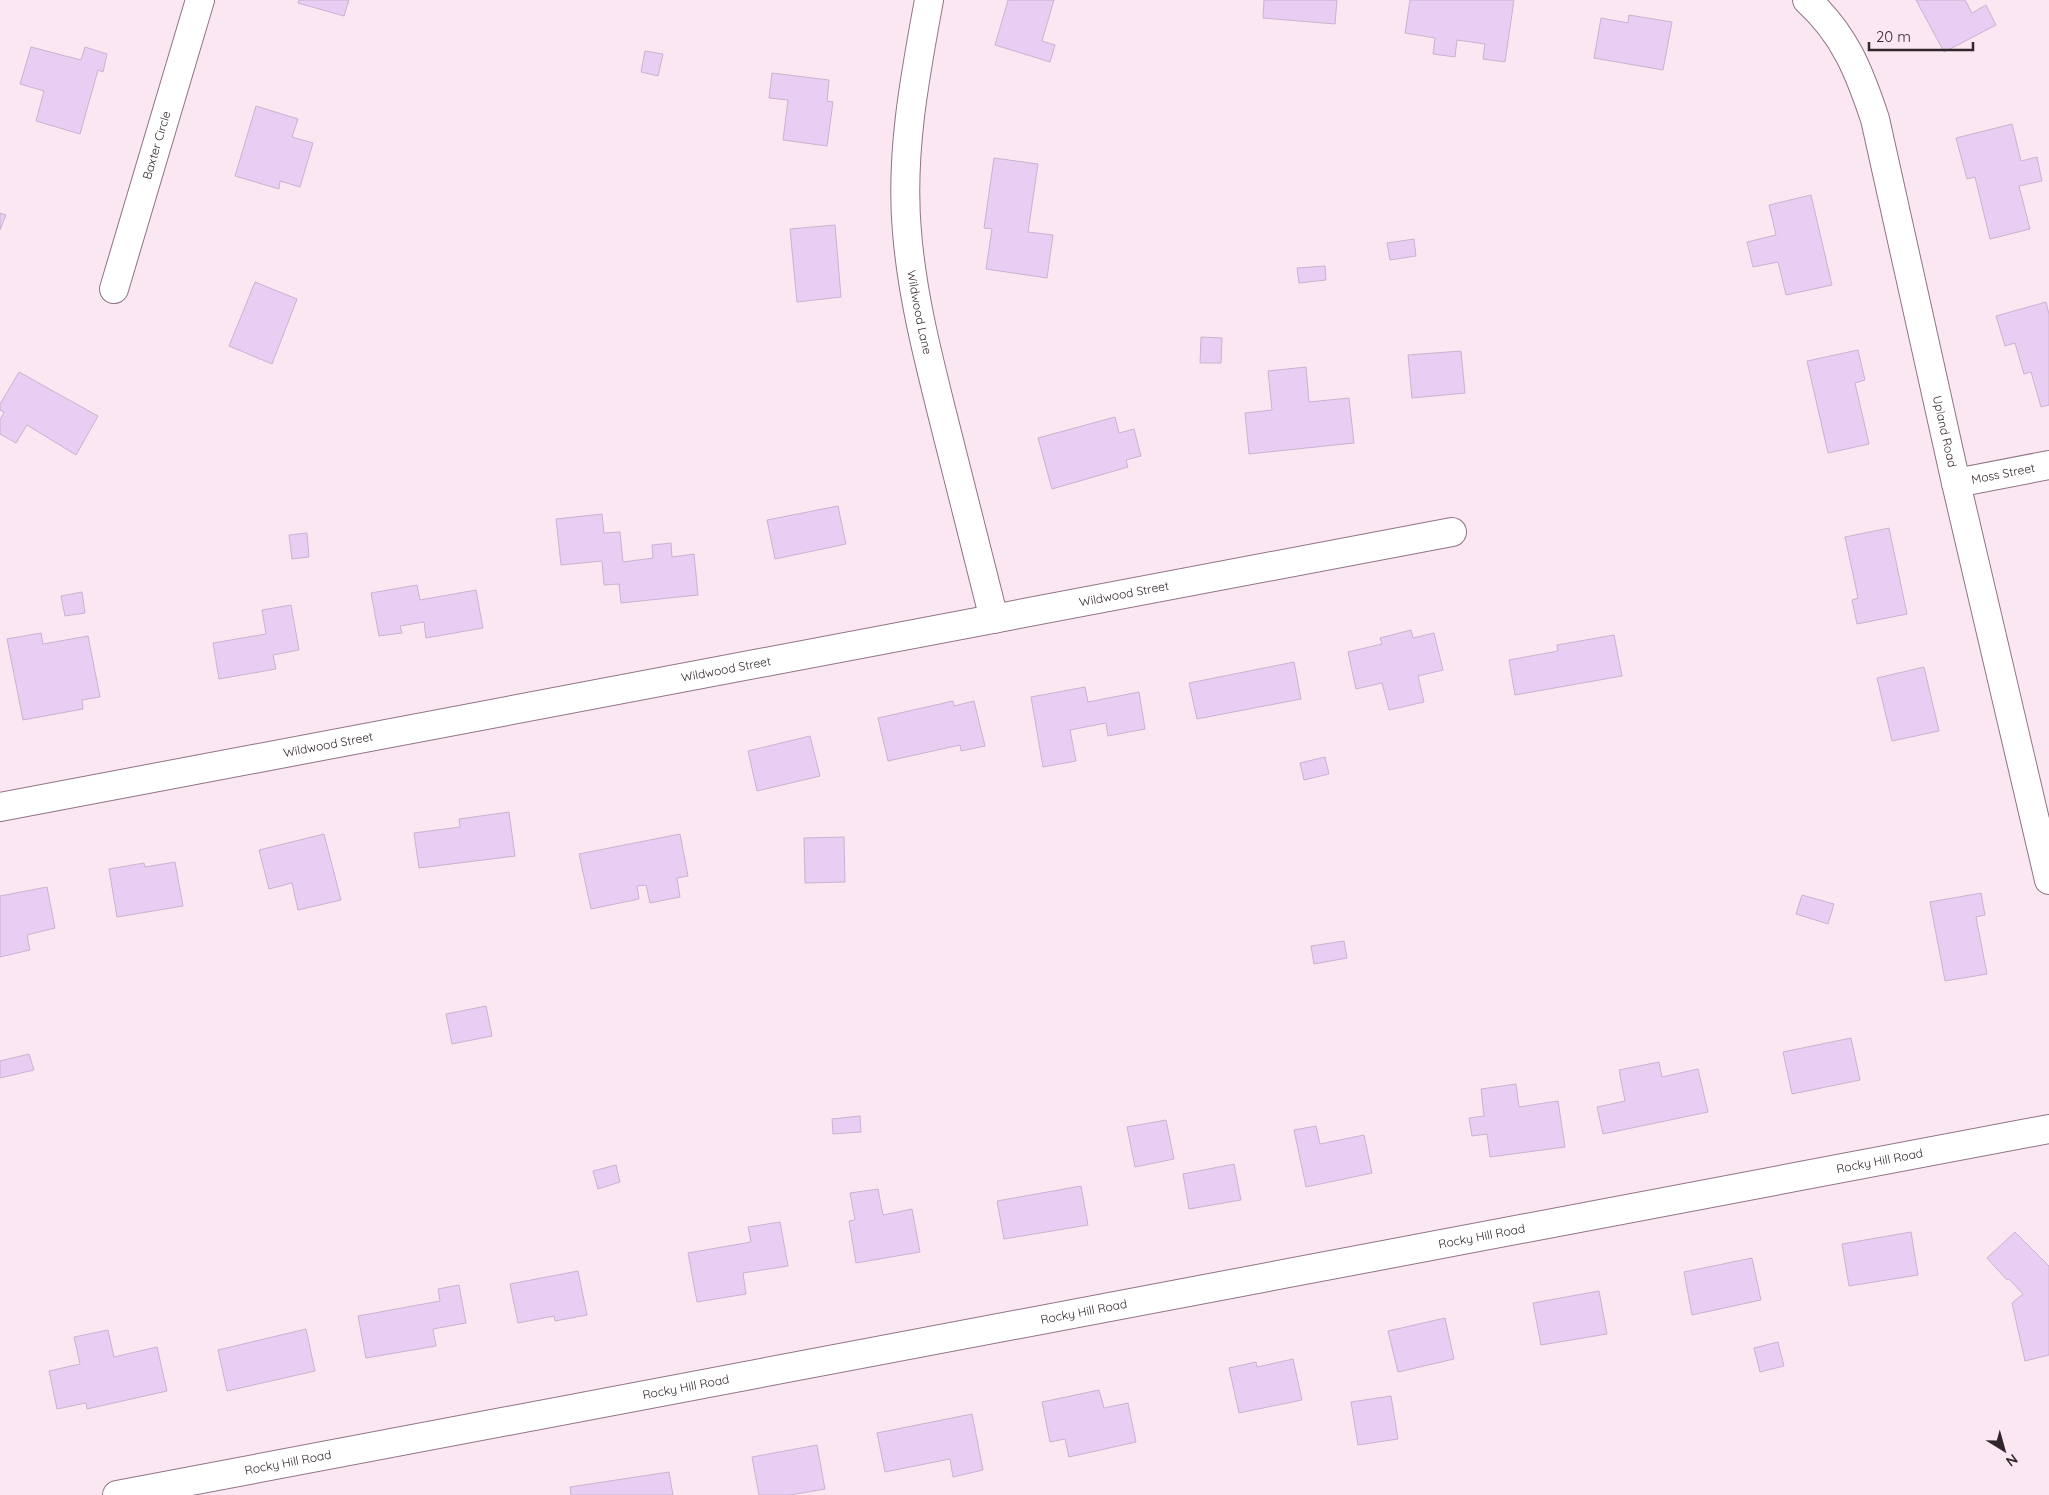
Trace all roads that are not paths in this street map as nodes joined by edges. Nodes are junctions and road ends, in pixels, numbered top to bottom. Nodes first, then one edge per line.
1 (200, 0) edge
2 (929, 0) edge
3 (1807, 0) edge
4 (114, 290) dead end
5 (2049, 465) edge
6 (1956, 483) junction
7 (1452, 532) dead end
8 (994, 619) junction
9 (0, 808) edge
10 (2049, 880) edge
11 (2049, 1129) edge
12 (117, 1495) edge

1 - 4 street, Baxter Circle
2 - 8 street, Wildwood Lane
3 - 6 street, Upland Road
5 - 6 street, Moss Street
6 - 10 street, Upland Road
7 - 8 street, Wildwood Street
8 - 9 street, Wildwood Street
11 - 12 street, Rocky Hill Road

